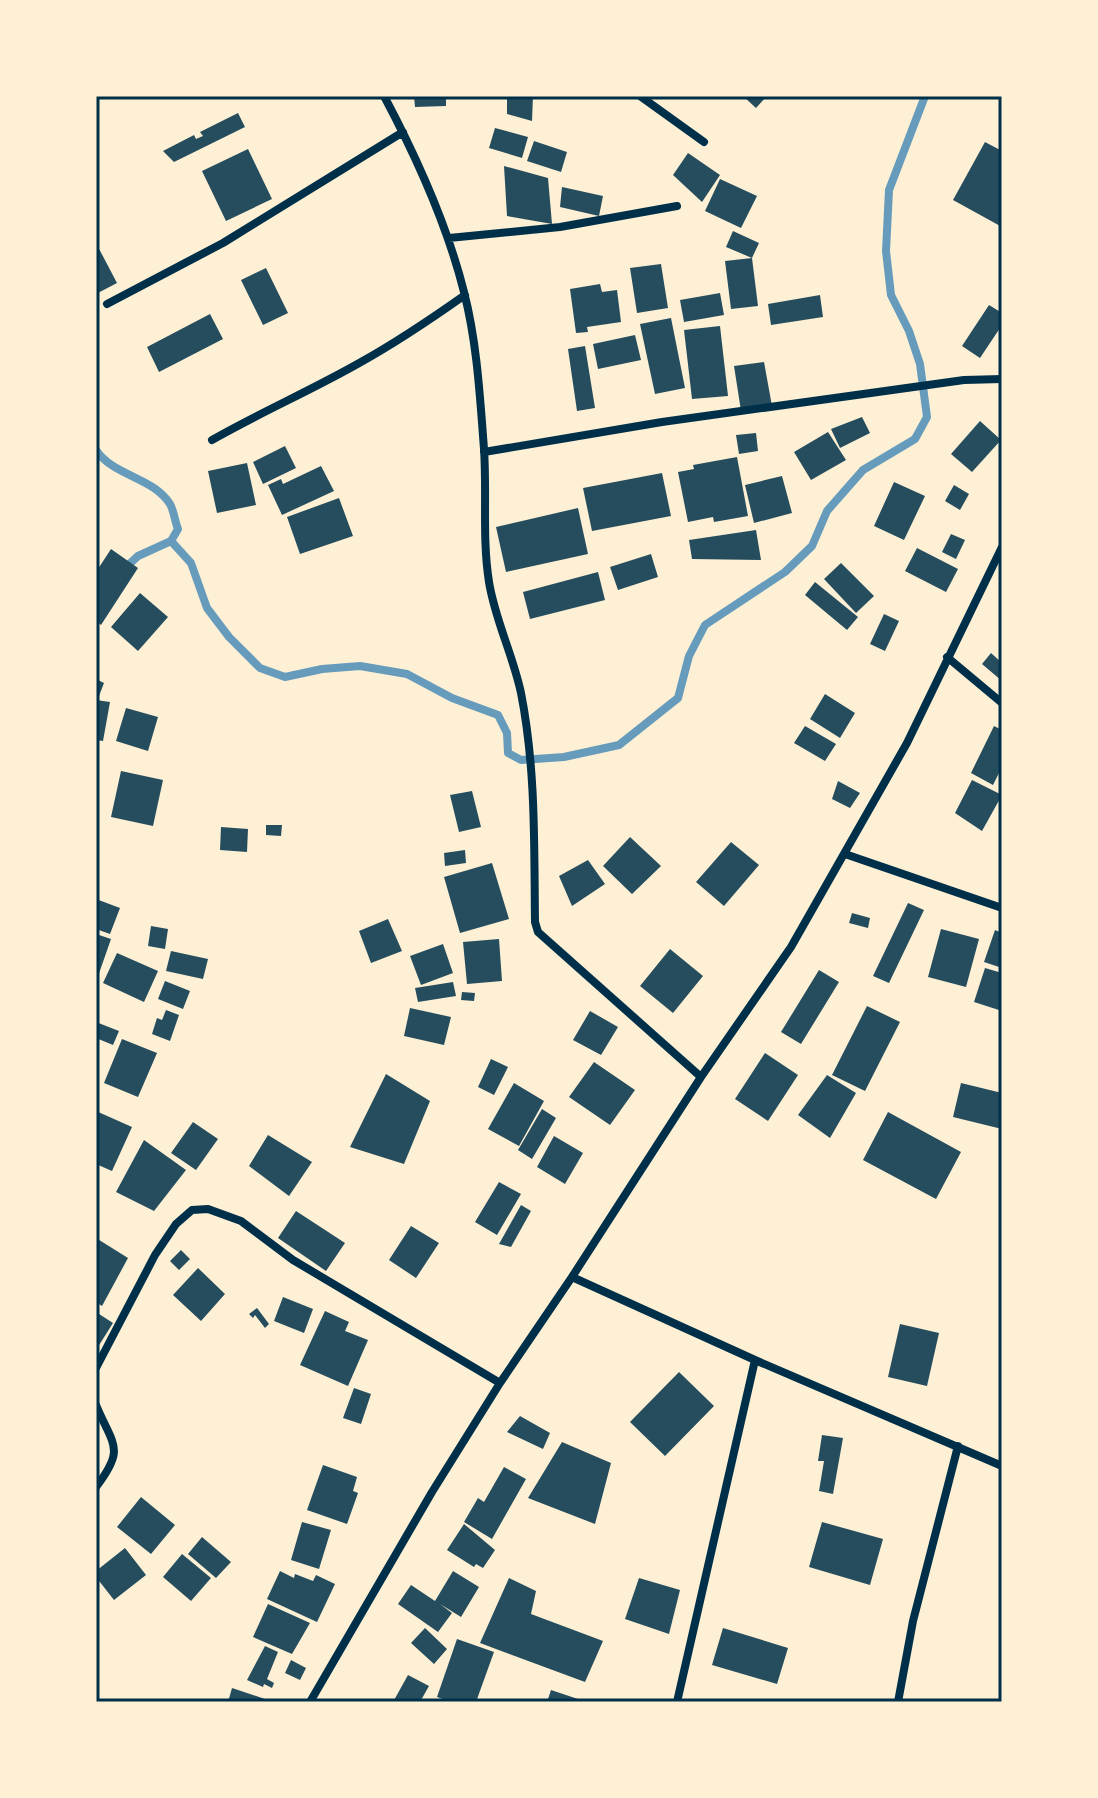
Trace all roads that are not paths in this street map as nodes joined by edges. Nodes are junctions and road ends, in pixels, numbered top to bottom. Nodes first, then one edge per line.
1 (384, 96) edge
2 (640, 96) edge
3 (403, 132) junction
4 (704, 142) dead end
5 (677, 206) dead end
6 (449, 238) junction
7 (465, 295) junction
8 (107, 304) dead end
9 (1002, 379) edge
10 (212, 440) dead end
11 (484, 452) junction
12 (1002, 547) edge
13 (947, 657) junction
14 (1002, 703) edge
15 (845, 854) junction
16 (1002, 908) edge
17 (701, 1077) junction
18 (572, 1277) junction
19 (755, 1360) junction
20 (96, 1368) edge
21 (500, 1383) junction
22 (96, 1405) edge
23 (958, 1446) junction
24 (1002, 1466) edge
25 (96, 1487) edge
26 (310, 1702) edge
27 (677, 1702) edge
28 (898, 1702) edge

1 - 3 street
2 - 4 street
3 - 6 street
3 - 8 street
5 - 6 street
6 - 7 street
7 - 10 street
7 - 11 street
9 - 11 street
11 - 17 street
12 - 13 street
13 - 14 street
13 - 15 street
15 - 16 street
15 - 17 street
17 - 18 street
18 - 19 street
18 - 21 street
19 - 23 street
19 - 27 street
20 - 21 street
21 - 26 street
22 - 25 street
23 - 24 street
23 - 28 street

